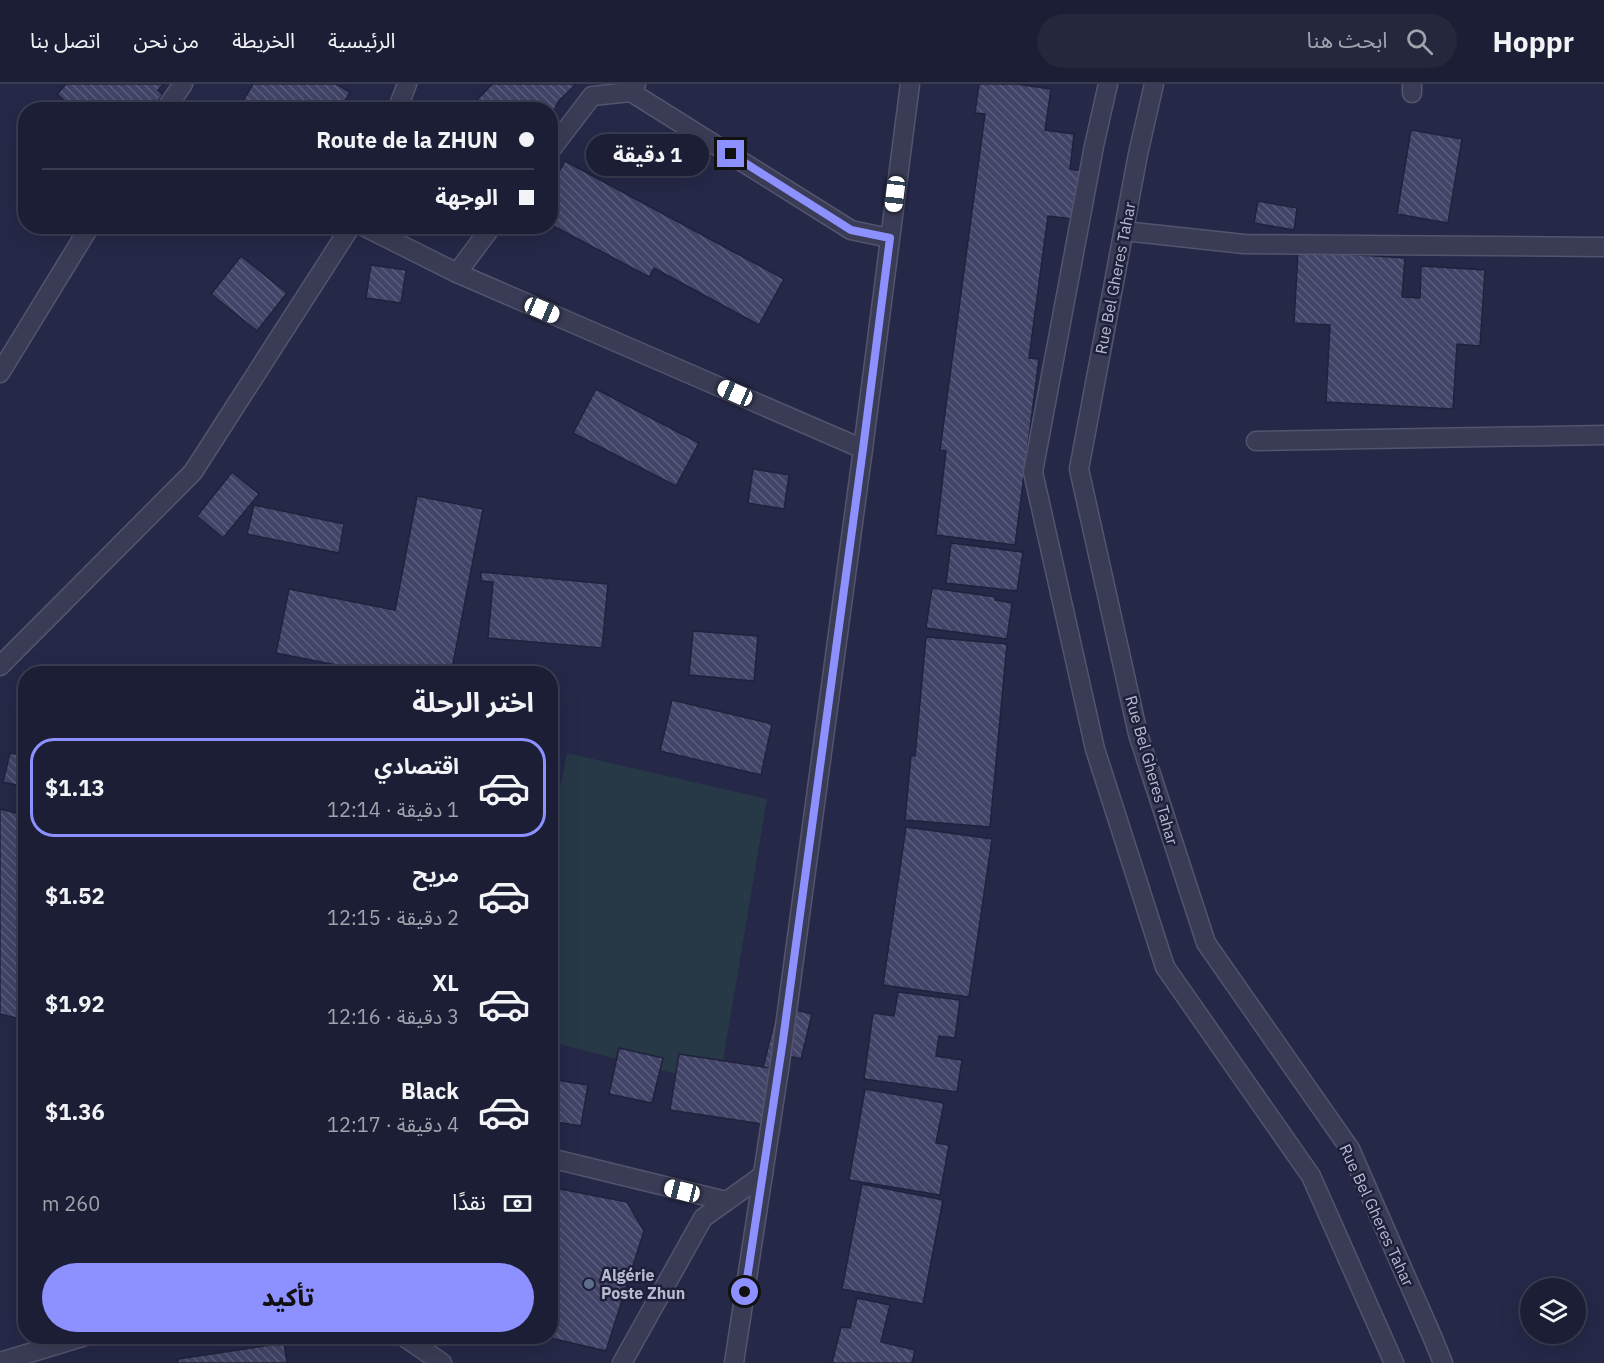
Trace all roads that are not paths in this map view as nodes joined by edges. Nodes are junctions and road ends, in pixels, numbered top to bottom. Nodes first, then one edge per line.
1 (183, 84) edge
2 (407, 84) edge
3 (910, 84) edge
4 (1108, 84) edge
5 (1154, 84) edge
6 (634, 88) edge
7 (171, 102) edge
8 (400, 102) edge
9 (558, 141) edge
10 (1124, 231) junction
11 (85, 234) edge
12 (346, 234) edge
13 (379, 234) edge
14 (486, 234) edge
15 (890, 238) junction
16 (1604, 247) edge
17 (457, 273) junction
18 (0, 374) edge
19 (1604, 435) edge
20 (1256, 441) dead end
21 (863, 449) junction
22 (0, 666) edge
23 (558, 1160) edge
24 (763, 1174) junction
25 (726, 1202) junction
26 (60, 1344) edge
27 (415, 1344) edge
28 (0, 1362) edge
29 (442, 1363) edge
30 (622, 1363) edge
31 (734, 1363) edge
32 (1394, 1363) edge
33 (1443, 1363) edge

1 - 7 street
2 - 8 street
3 - 15 street
4 - 32 street
5 - 10 street, Rue Bel Gheres Tahar
6 - 9 street
6 - 15 street
10 - 16 street
10 - 33 street, Rue Bel Gheres Tahar
11 - 18 street
12 - 22 street
13 - 17 street
14 - 17 street
15 - 21 street
17 - 21 street
19 - 20 street
21 - 24 street
23 - 25 street
24 - 25 street
24 - 31 street
25 - 30 street
26 - 28 street
27 - 29 street

